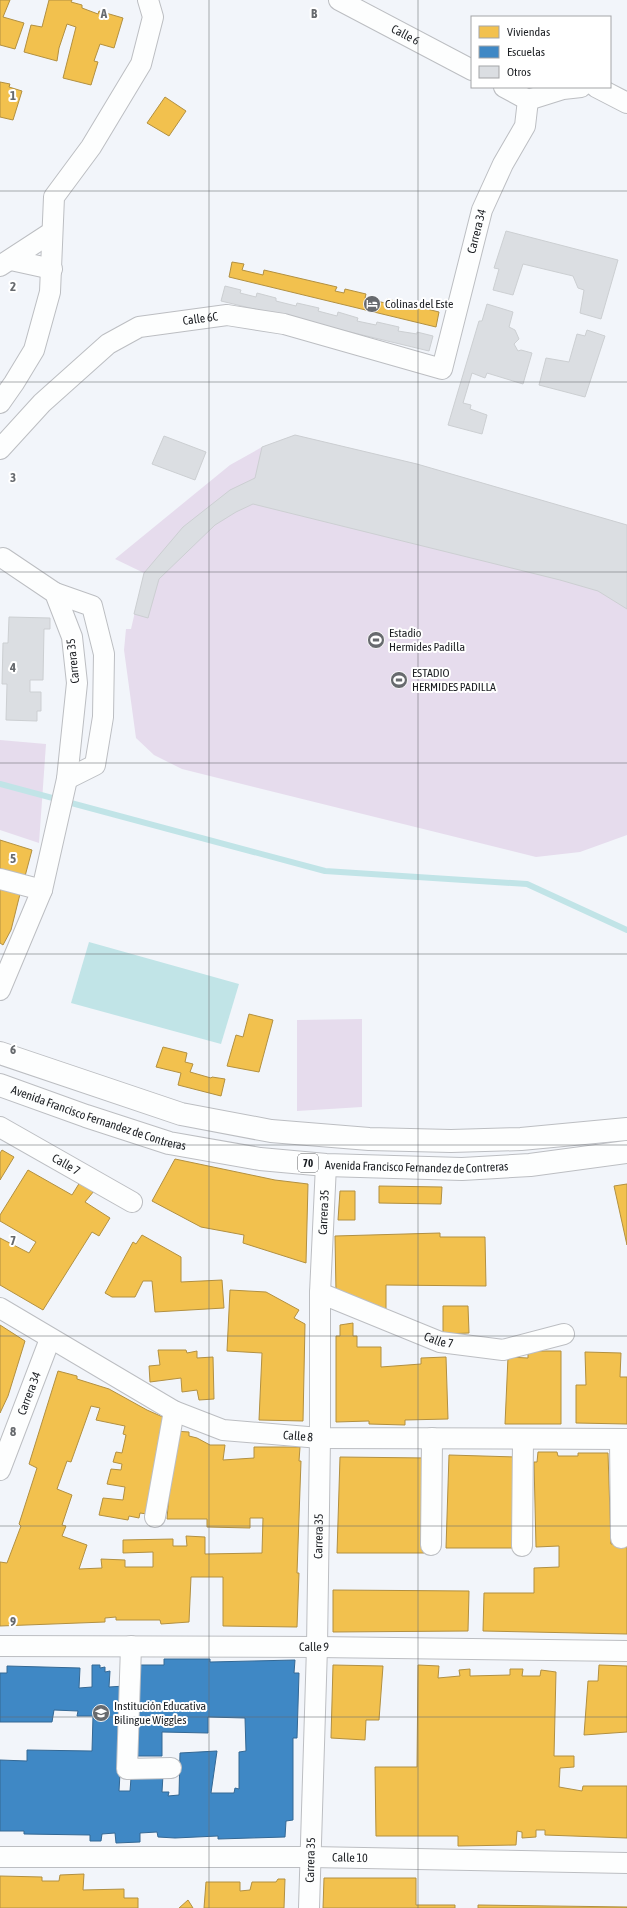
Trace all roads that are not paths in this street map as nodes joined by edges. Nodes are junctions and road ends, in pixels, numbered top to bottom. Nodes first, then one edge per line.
1 (148, 0) edge
2 (339, 0) edge
3 (471, 69) edge
4 (506, 88) edge
5 (572, 88) edge
6 (598, 88) edge
7 (528, 100) junction
8 (627, 103) edge
9 (52, 232) junction
10 (6, 263) edge
11 (52, 269) junction
12 (442, 369) joint
13 (0, 402) edge
14 (0, 449) edge
15 (1, 555) edge
16 (55, 593) junction
17 (66, 787) junction
18 (0, 879) edge
19 (42, 890) junction
20 (0, 990) edge
21 (0, 1053) edge
22 (0, 1085) edge
23 (0, 1127) edge
24 (627, 1129) edge
25 (627, 1152) edge
26 (326, 1165) junction
27 (132, 1202) dead end
28 (320, 1293) junction
29 (0, 1308) edge
30 (564, 1334) dead end
31 (50, 1339) junction
32 (174, 1411) junction
33 (320, 1438) junction
34 (432, 1438) junction
35 (523, 1439) junction
36 (624, 1439) edge
37 (0, 1470) edge
38 (155, 1517) dead end
39 (621, 1538) dead end
40 (431, 1545) dead end
41 (522, 1546) dead end
42 (0, 1646) edge
43 (131, 1646) junction
44 (317, 1647) junction
45 (627, 1651) edge
46 (171, 1768) dead end
47 (0, 1857) edge
48 (310, 1857) junction
49 (627, 1863) edge
50 (309, 1908) edge

1 - 9 street
2 - 3 street, Calle 6
4 - 7 street
5 - 7 street
6 - 8 street
7 - 12 street, Carrera 34
9 - 10 street
9 - 11 street
10 - 11 street
11 - 13 street
12 - 14 street, Calle 6C
15 - 16 street
16 - 17 street, Carrera 35
16 - 17 street
17 - 19 street, Carrera 35
18 - 19 street
19 - 20 street, Carrera 35
21 - 24 main road, Avenida Francisco Fernandez de Contreras
22 - 26 main road, Avenida Francisco Fernandez de Contreras / 70
23 - 27 street, Calle 7
25 - 26 main road, Avenida Francisco Fernandez de Contreras / 70
26 - 28 street, Carrera 35
28 - 30 street, Calle 7
28 - 33 street, Carrera 35
29 - 31 street, Calle 8
31 - 32 street, Calle 8
31 - 37 street, Carrera 34
32 - 33 street, Calle 8
32 - 38 street
33 - 34 street, Calle 8
33 - 44 street, Carrera 35
34 - 35 street, Calle 8
34 - 40 street
35 - 36 street, Calle 8
35 - 41 street
36 - 39 street
42 - 43 street, Calle 9
43 - 44 street, Calle 9
43 - 46 street
44 - 45 street, Calle 9
44 - 48 street, Carrera 35
47 - 48 street, Calle 10
48 - 49 street, Calle 10
48 - 50 street, Carrera 35

